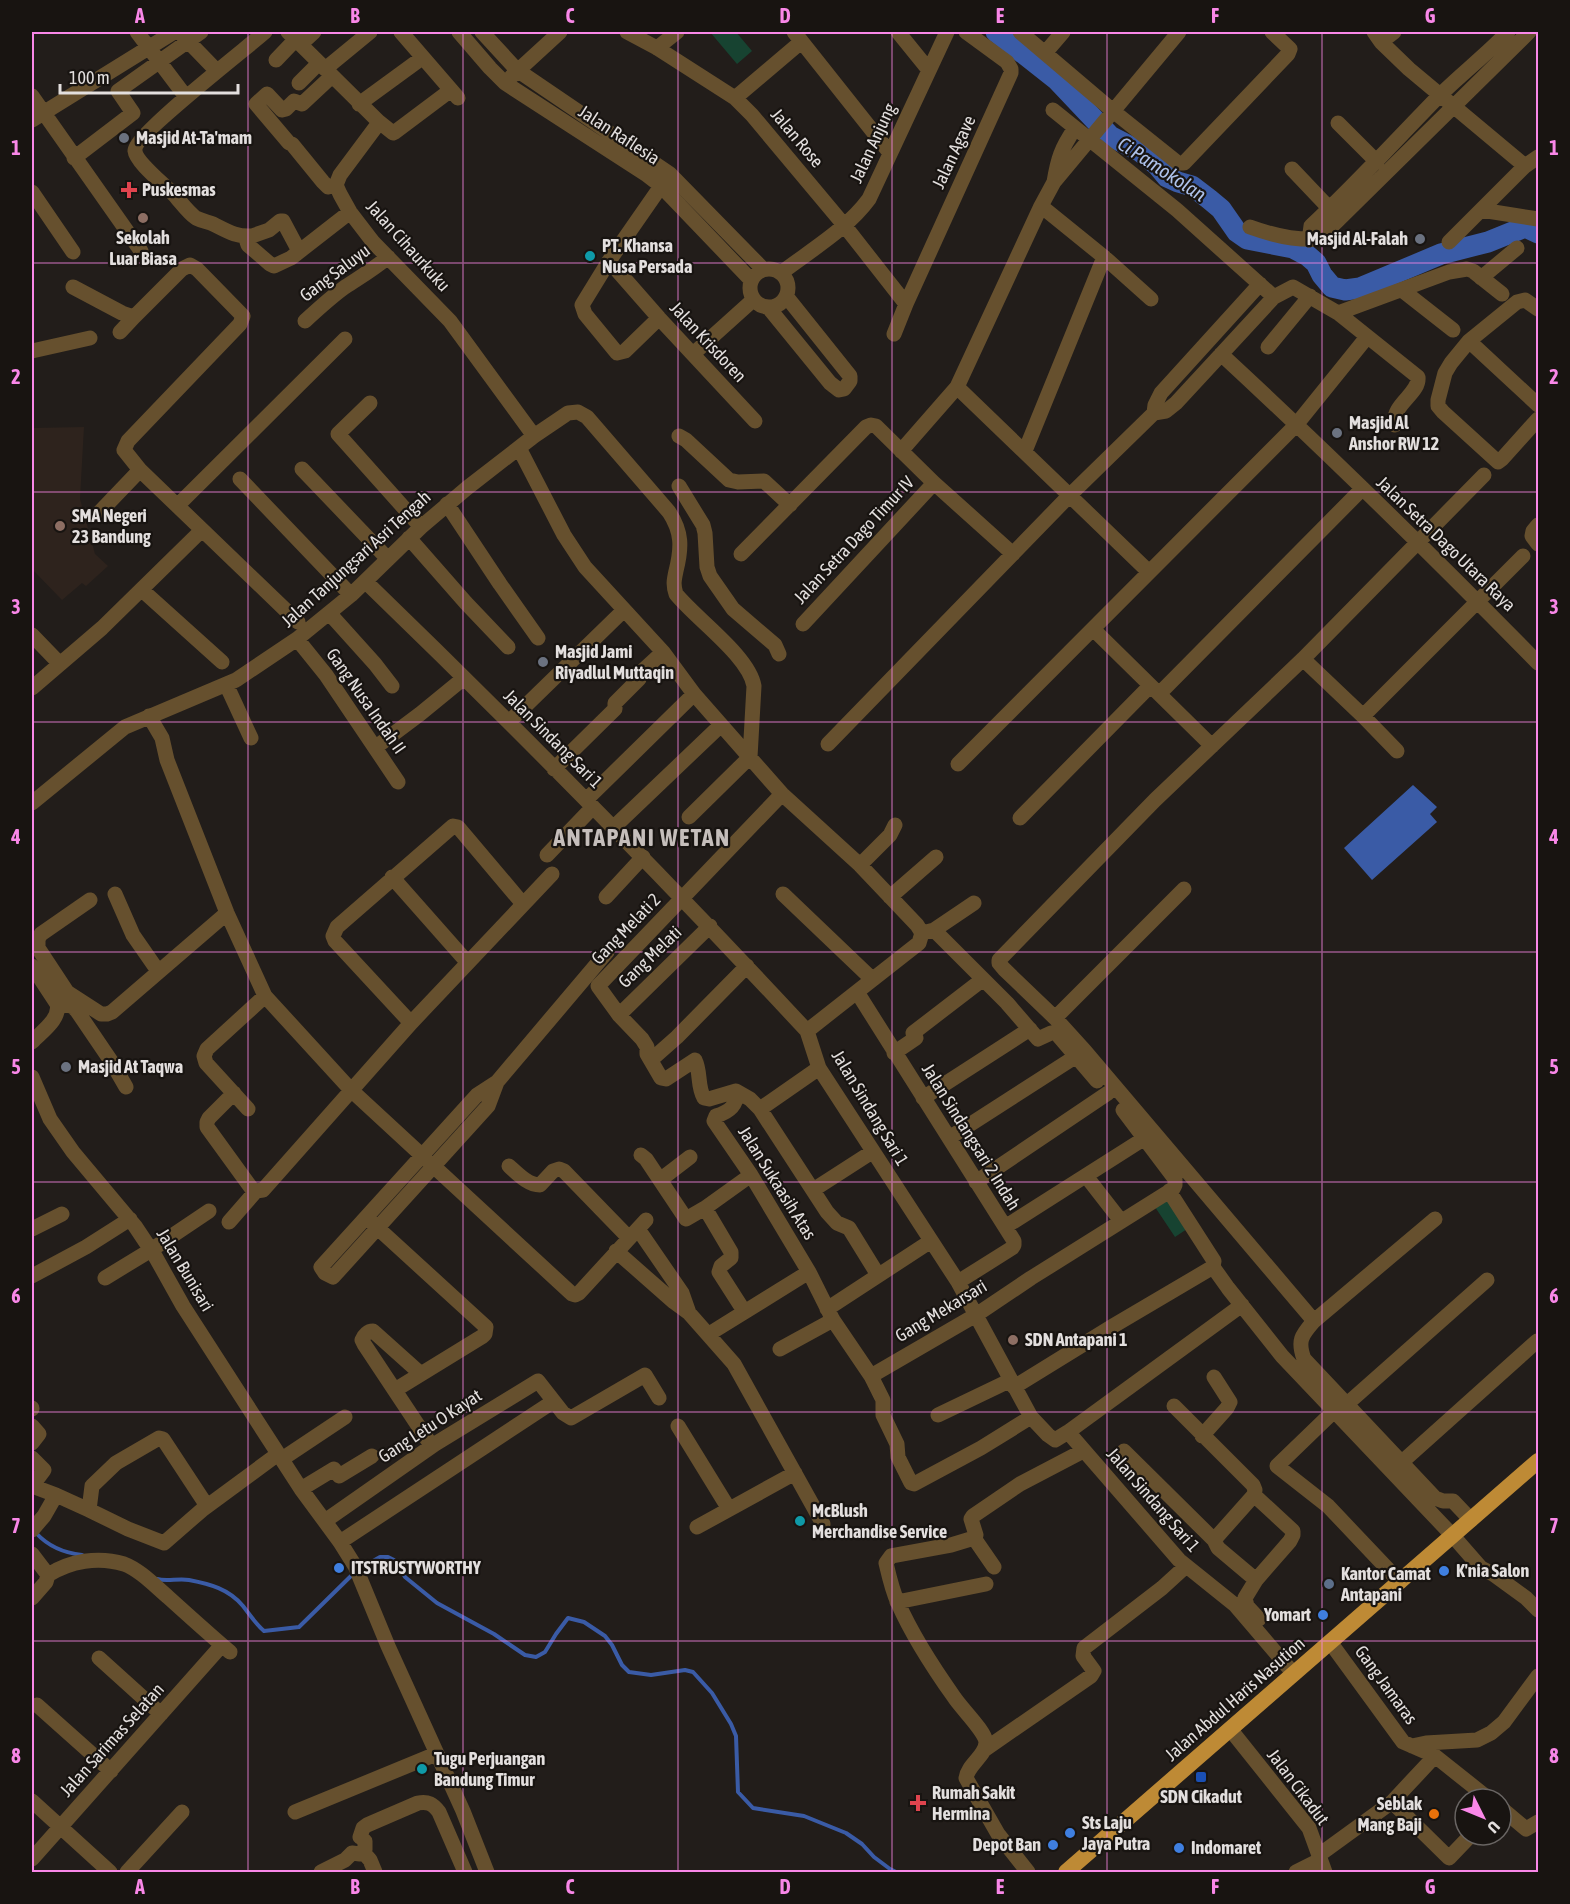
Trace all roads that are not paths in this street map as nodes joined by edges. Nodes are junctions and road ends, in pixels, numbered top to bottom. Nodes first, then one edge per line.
1 (163, 32) edge
2 (176, 32) edge
3 (201, 32) edge
4 (265, 32) edge
5 (314, 32) edge
6 (370, 32) edge
7 (401, 32) edge
8 (459, 32) edge
9 (482, 32) edge
10 (560, 32) edge
11 (627, 32) edge
12 (677, 32) edge
13 (898, 32) edge
14 (947, 32) edge
15 (966, 32) edge
16 (1020, 32) edge
17 (1063, 32) edge
18 (1179, 32) edge
19 (1272, 32) edge
20 (1394, 32) edge
21 (1529, 32) edge
22 (1510, 36) edge
23 (141, 37) edge
24 (797, 37) edge
25 (1378, 37) edge
26 (295, 38) edge
27 (657, 48) junction
28 (1045, 53) junction
29 (422, 58) junction
30 (276, 60) dead end
31 (213, 67) dead end
32 (325, 69) junction
33 (928, 69) junction
34 (517, 70) junction
35 (299, 83) dead end
36 (505, 83) junction
37 (1440, 95) junction
38 (32, 96) edge
39 (186, 97) junction
40 (735, 98) junction
41 (359, 104) junction
42 (1453, 107) junction
43 (1053, 110) dead end
44 (1110, 115) junction
45 (37, 116) edge
46 (378, 121) junction
47 (1338, 123) dead end
48 (1075, 128) junction
49 (1091, 136) junction
50 (890, 153) junction
51 (1539, 157) edge
52 (74, 158) junction
53 (1377, 162) junction
54 (1525, 166) junction
55 (1292, 170) dead end
56 (665, 180) junction
57 (1054, 182) junction
58 (336, 185) junction
59 (32, 192) edge
60 (1041, 206) junction
61 (1330, 208) junction
62 (1481, 210) junction
63 (350, 212) junction
64 (1539, 219) edge
65 (844, 225) junction
66 (1250, 227) dead end
67 (252, 236) junction
68 (1309, 240) junction
69 (1449, 242) dead end
70 (1517, 248) dead end
71 (141, 251) dead end
72 (299, 251) junction
73 (74, 252) dead end
74 (388, 257) junction
75 (1104, 257) junction
76 (609, 261) junction
77 (763, 269) junction
78 (781, 273) junction
79 (1481, 278) junction
80 (751, 280) junction
81 (1260, 284) junction
82 (73, 287) dead end
83 (1402, 290) junction
84 (1502, 294) dead end
85 (786, 296) junction
86 (1310, 296) junction
87 (1274, 297) junction
88 (1151, 299) dead end
89 (753, 300) junction
90 (906, 304) junction
91 (768, 307) junction
92 (1539, 309) edge
93 (1338, 313) junction
94 (134, 317) junction
95 (659, 318) junction
96 (305, 321) dead end
97 (1453, 330) dead end
98 (120, 332) dead end
99 (894, 334) dead end
100 (1367, 337) junction
101 (90, 338) dead end
102 (345, 339) dead end
103 (1469, 341) junction
104 (1268, 347) dead end
105 (32, 351) edge
106 (693, 354) junction
107 (1221, 354) junction
108 (957, 387) junction
109 (370, 403) dead end
110 (1539, 405) edge
111 (1154, 413) junction
112 (1539, 419) edge
113 (755, 421) dead end
114 (1395, 424) dead end
115 (1296, 425) junction
116 (534, 436) junction
117 (679, 436) dead end
118 (519, 448) junction
119 (901, 451) junction
120 (1025, 451) junction
121 (302, 469) dead end
122 (140, 470) junction
123 (1484, 475) dead end
124 (240, 479) dead end
125 (934, 483) junction
126 (679, 486) dead end
127 (1362, 489) junction
128 (1069, 496) junction
129 (447, 504) junction
130 (178, 505) junction
131 (790, 505) junction
132 (97, 515) dead end
133 (1539, 525) edge
134 (421, 526) junction
135 (202, 530) junction
136 (409, 538) junction
137 (1418, 544) junction
138 (1539, 544) edge
139 (741, 554) dead end
140 (1013, 554) junction
141 (1523, 556) dead end
142 (706, 558) junction
143 (388, 559) junction
144 (677, 569) junction
145 (1149, 572) junction
146 (366, 582) junction
147 (142, 590) junction
148 (351, 595) junction
149 (1478, 602) junction
150 (624, 610) junction
151 (330, 614) junction
152 (298, 622) dead end
153 (803, 624) dead end
154 (1093, 629) junction
155 (32, 635) edge
156 (538, 638) dead end
157 (299, 641) junction
158 (508, 647) dead end
159 (663, 652) junction
160 (779, 654) dead end
161 (1303, 659) junction
162 (222, 662) dead end
163 (1539, 663) edge
164 (60, 664) junction
165 (464, 678) junction
166 (226, 684) junction
167 (392, 686) dead end
168 (32, 688) edge
169 (1154, 690) junction
170 (694, 694) junction
171 (1363, 716) junction
172 (150, 719) junction
173 (509, 722) junction
174 (721, 725) junction
175 (251, 738) dead end
176 (828, 744) dead end
177 (1212, 746) junction
178 (376, 747) junction
179 (1397, 751) dead end
180 (750, 758) junction
181 (958, 764) dead end
182 (554, 768) junction
183 (398, 782) dead end
184 (782, 794) junction
185 (32, 803) edge
186 (590, 804) junction
187 (689, 817) dead end
188 (1020, 818) dead end
189 (895, 825) dead end
190 (614, 827) junction
191 (547, 855) dead end
192 (642, 857) junction
193 (936, 857) dead end
194 (860, 865) junction
195 (552, 874) dead end
196 (392, 877) junction
197 (1184, 889) dead end
198 (115, 894) dead end
199 (783, 894) dead end
200 (606, 897) dead end
201 (890, 897) junction
202 (682, 898) junction
203 (90, 900) dead end
204 (974, 903) dead end
205 (523, 904) junction
206 (227, 913) junction
207 (710, 926) junction
208 (928, 932) junction
209 (607, 952) dead end
210 (468, 963) junction
211 (32, 966) edge
212 (747, 966) junction
213 (159, 971) junction
214 (872, 979) junction
215 (982, 980) junction
216 (857, 992) junction
217 (265, 996) junction
218 (57, 1004) junction
219 (619, 1015) junction
220 (1055, 1018) junction
221 (411, 1023) junction
222 (1030, 1029) junction
223 (807, 1031) junction
224 (32, 1041) edge
225 (894, 1053) junction
226 (1075, 1057) junction
227 (651, 1060) junction
228 (819, 1068) junction
229 (32, 1077) edge
230 (126, 1087) dead end
231 (351, 1090) junction
232 (736, 1091) junction
233 (234, 1093) junction
234 (1108, 1093) junction
235 (923, 1098) junction
236 (248, 1109) dead end
237 (760, 1109) junction
238 (948, 1138) junction
239 (1145, 1138) junction
240 (872, 1152) junction
241 (641, 1155) dead end
242 (690, 1157) dead end
243 (428, 1160) junction
244 (509, 1166) dead end
245 (751, 1175) junction
246 (1086, 1176) junction
247 (660, 1180) junction
248 (976, 1182) junction
249 (813, 1190) junction
250 (256, 1191) junction
251 (1169, 1191) junction
252 (705, 1208) junction
253 (209, 1210) dead end
254 (62, 1215) dead end
255 (130, 1219) junction
256 (1435, 1219) dead end
257 (1121, 1221) junction
258 (229, 1222) dead end
259 (1005, 1227) junction
260 (32, 1229) edge
261 (637, 1229) junction
262 (931, 1241) junction
263 (151, 1250) junction
264 (616, 1251) junction
265 (1213, 1267) junction
266 (809, 1272) junction
267 (878, 1275) junction
268 (32, 1276) edge
269 (105, 1278) dead end
270 (1486, 1280) dead end
271 (958, 1282) junction
272 (1242, 1305) junction
273 (744, 1311) junction
274 (689, 1312) junction
275 (830, 1314) junction
276 (976, 1315) junction
277 (1314, 1321) junction
278 (708, 1334) junction
279 (1537, 1341) edge
280 (780, 1348) dead end
281 (421, 1374) junction
282 (871, 1376) junction
283 (1214, 1377) dead end
284 (1013, 1383) junction
285 (395, 1390) junction
286 (659, 1398) dead end
287 (550, 1403) junction
288 (1174, 1406) dead end
289 (1340, 1408) junction
290 (938, 1415) dead end
291 (345, 1417) dead end
292 (1031, 1417) junction
293 (32, 1426) edge
294 (678, 1426) dead end
295 (1068, 1432) junction
296 (1202, 1436) junction
297 (429, 1442) dead end
298 (32, 1443) edge
299 (1083, 1451) junction
300 (1124, 1451) dead end
301 (280, 1456) junction
302 (372, 1456) dead end
303 (32, 1458) edge
304 (1539, 1461) edge
305 (1402, 1462) junction
306 (795, 1473) junction
307 (301, 1489) junction
308 (56, 1495) junction
309 (1254, 1495) junction
310 (207, 1506) junction
311 (729, 1509) junction
312 (89, 1510) junction
313 (1471, 1520) junction
314 (325, 1521) junction
315 (823, 1524) dead end
316 (697, 1527) dead end
317 (33, 1528) edge
318 (1453, 1536) junction
319 (975, 1538) junction
320 (1214, 1540) junction
321 (340, 1542) junction
322 (32, 1554) edge
323 (994, 1567) dead end
324 (1185, 1567) junction
325 (48, 1575) junction
326 (1256, 1580) junction
327 (1400, 1582) junction
328 (986, 1584) dead end
329 (32, 1598) edge
330 (897, 1602) junction
331 (1539, 1610) edge
332 (1330, 1642) junction
333 (99, 1658) dead end
334 (1297, 1671) junction
335 (1539, 1676) edge
336 (37, 1705) dead end
337 (161, 1714) junction
338 (1230, 1729) junction
339 (1412, 1746) junction
340 (984, 1750) junction
341 (436, 1754) junction
342 (1435, 1756) junction
343 (111, 1771) junction
344 (1474, 1787) edge
345 (32, 1801) edge
346 (1392, 1802) junction
347 (182, 1812) dead end
348 (295, 1812) dead end
349 (1513, 1818) edge
350 (1539, 1822) edge
351 (61, 1827) junction
352 (358, 1847) junction
353 (1460, 1847) edge
354 (32, 1859) edge
355 (1322, 1863) edge
356 (110, 1872) edge
357 (127, 1872) edge
358 (321, 1872) edge
359 (375, 1872) edge
360 (465, 1872) edge
361 (487, 1872) edge
362 (1028, 1872) edge
363 (1066, 1872) edge
364 (1296, 1872) edge

1 - 23 street
2 - 31 street
2 - 45 street
3 - 52 street
4 - 39 street
5 - 26 street
6 - 32 street
7 - 29 street
8 - 36 street, Jalan Raflesia
9 - 34 street, Jalan Raflesia
10 - 34 street
11 - 27 street, Jalan Rose
12 - 27 street
13 - 33 street
14 - 33 street, Jalan Anjung
15 - 90 street, Jalan Agave
16 - 28 street
17 - 28 street
18 - 44 street
19 - 44 street
20 - 25 street
21 - 22 street
22 - 37 street
22 - 42 street
23 - 39 street
24 - 40 street
24 - 50 street
25 - 37 street
26 - 30 street
26 - 32 street
27 - 40 street, Jalan Rose
28 - 44 street
29 - 41 street
29 - 46 street
32 - 35 street
32 - 41 street
32 - 58 street
33 - 50 street, Jalan Anjung
34 - 36 street
34 - 56 street, Jalan Raflesia
36 - 56 street, Jalan Raflesia
37 - 42 street
37 - 53 street
38 - 45 street
39 - 67 street
40 - 65 street, Jalan Rose
41 - 46 street
42 - 54 street
42 - 68 street
43 - 48 street
44 - 49 street
45 - 52 street
46 - 58 street
47 - 53 street
48 - 49 street
48 - 57 street
49 - 57 street
49 - 81 street
50 - 65 street, Jalan Anjung
51 - 54 street
52 - 71 street
53 - 61 street
54 - 62 street
55 - 61 street
56 - 76 street
56 - 77 street, Jalan Raflesia
56 - 80 street, Jalan Raflesia
57 - 60 street
58 - 63 street, Jalan Cihaurkuku
59 - 73 street
60 - 75 street
60 - 108 street
61 - 68 street
62 - 64 street
62 - 69 street
63 - 72 street
63 - 74 street, Jalan Cihaurkuku
65 - 78 street, Jalan Anjung
65 - 90 street, Jalan Rose
66 - 68 street
67 - 72 street
67 - 72 street
70 - 79 street
74 - 96 street, Gang Saluyu
74 - 116 street, Jalan Cihaurkuku
75 - 88 street
75 - 120 street
76 - 95 street, Jalan Krisdoren
76 - 95 street
77 - 78 street
77 - 80 street
78 - 85 street
79 - 83 street
79 - 84 street
80 - 89 street
81 - 87 street
81 - 111 street
82 - 94 street
83 - 93 street
83 - 97 street
85 - 91 street
85 - 91 street
86 - 87 street
86 - 93 street
86 - 104 street
87 - 107 street
89 - 91 street
89 - 106 street
90 - 99 street, Jalan Agave
92 - 103 street
93 - 100 street
94 - 98 street
94 - 122 street
95 - 106 street, Jalan Krisdoren
100 - 114 street
100 - 115 street
101 - 105 street
102 - 130 street
103 - 110 street
103 - 112 street
106 - 113 street, Jalan Krisdoren
107 - 111 street
107 - 115 street, Jalan Setra Dago Utara Raya
108 - 119 street
108 - 120 street
109 - 134 street
111 - 128 street
115 - 127 street, Jalan Setra Dago Utara Raya
115 - 145 street
116 - 118 street, Jalan Tanjungsari Asri Tengah
116 - 144 street, Jalan Tanjungsari Asri Tengah
117 - 131 street
118 - 129 street, Jalan Tanjungsari Asri Tengah
118 - 150 street
119 - 125 street
119 - 131 street
120 - 128 street
121 - 143 street
122 - 130 street
122 - 132 street
123 - 137 street
124 - 148 street
125 - 140 street
125 - 153 street, Jalan Setra Dago Timur IV
126 - 142 street
127 - 137 street, Jalan Setra Dago Utara Raya
127 - 169 street
128 - 140 street
128 - 145 street
129 - 134 street, Jalan Tanjungsari Asri Tengah
129 - 156 street
130 - 135 street
131 - 139 street
133 - 138 street
134 - 136 street, Jalan Tanjungsari Asri Tengah
135 - 147 street
135 - 152 street
136 - 143 street, Jalan Tanjungsari Asri Tengah
136 - 158 street
137 - 149 street, Jalan Setra Dago Utara Raya
137 - 161 street
140 - 176 street
141 - 149 street
142 - 144 street
142 - 160 street
143 - 146 street, Jalan Tanjungsari Asri Tengah
144 - 180 street
145 - 154 street
146 - 148 street, Jalan Tanjungsari Asri Tengah
146 - 165 street, Jalan Sindang Sari 1
147 - 162 street
147 - 164 street
148 - 151 street, Jalan Tanjungsari Asri Tengah
149 - 163 street, Jalan Setra Dago Utara Raya
149 - 171 street
150 - 159 street
150 - 173 street
151 - 157 street, Jalan Tanjungsari Asri Tengah
151 - 167 street
154 - 169 street
154 - 181 street
155 - 164 street
157 - 166 street, Jalan Tanjungsari Asri Tengah
157 - 178 street, Gang Nusa Indah II
159 - 170 street
159 - 182 street
161 - 171 street
161 - 177 street
164 - 168 street
165 - 173 street, Jalan Sindang Sari 1
165 - 178 street
166 - 172 street, Jalan Tanjungsari Asri Tengah
166 - 175 street
169 - 177 street
169 - 188 street
170 - 174 street
170 - 186 street
171 - 179 street
172 - 185 street, Jalan Tanjungsari Asri Tengah
172 - 206 street
173 - 182 street, Jalan Sindang Sari 1
174 - 180 street
174 - 190 street
177 - 220 street
178 - 183 street, Gang Nusa Indah II
180 - 184 street
180 - 187 street
182 - 186 street, Jalan Sindang Sari 1
184 - 194 street
184 - 202 street
186 - 190 street, Jalan Sindang Sari 1
186 - 191 street
189 - 194 street
190 - 192 street, Jalan Sindang Sari 1
192 - 200 street
192 - 202 street, Jalan Sindang Sari 1
193 - 201 street
194 - 201 street
195 - 205 street
196 - 205 street
196 - 210 street
196 - 221 street
197 - 220 street
198 - 213 street
199 - 214 street
201 - 208 street
202 - 207 street, Jalan Sindang Sari 1
202 - 219 street, Gang Melati 2
203 - 213 street
204 - 208 street
205 - 210 street
206 - 213 street
206 - 217 street
207 - 212 street, Jalan Sindang Sari 1
207 - 219 street, Gang Melati
208 - 214 street
208 - 215 street
209 - 243 street
210 - 221 street
211 - 218 street
212 - 223 street, Jalan Sindang Sari 1
212 - 227 street
214 - 216 street
215 - 222 street
215 - 225 street
216 - 223 street
216 - 225 street, Jalan Sindangsari 2 Indah
217 - 231 street
217 - 233 street
218 - 224 street
218 - 230 street
219 - 227 street
220 - 277 street
221 - 231 street
222 - 226 street
222 - 235 street
223 - 228 street, Jalan Sindang Sari 1
225 - 235 street, Jalan Sindangsari 2 Indah
226 - 234 street
226 - 238 street
227 - 232 street
228 - 237 street
228 - 240 street, Jalan Sindang Sari 1
229 - 255 street, Jalan Bunisari
231 - 243 street
231 - 250 street
232 - 237 street
232 - 245 street, Jalan Sukaasih Atas
233 - 236 street
233 - 250 street
234 - 239 street
234 - 248 street
235 - 238 street, Jalan Sindangsari 2 Indah
237 - 249 street
238 - 248 street, Jalan Sindangsari 2 Indah
239 - 246 street
239 - 251 street
240 - 249 street
240 - 262 street, Jalan Sindang Sari 1
241 - 247 street
242 - 247 street
243 - 264 street
243 - 281 street
244 - 261 street
245 - 252 street
245 - 266 street, Jalan Sukaasih Atas
246 - 257 street
246 - 259 street
247 - 252 street
248 - 259 street, Jalan Sindangsari 2 Indah
249 - 267 street
250 - 258 street
251 - 257 street, Gang Mekarsari
251 - 265 street
252 - 273 street
253 - 263 street
254 - 260 street
255 - 263 street, Jalan Bunisari
255 - 268 street
256 - 277 street
257 - 276 street, Gang Mekarsari
259 - 271 street, Jalan Sindangsari 2 Indah
261 - 264 street
261 - 274 street
262 - 267 street
262 - 271 street, Jalan Sindang Sari 1
263 - 269 street
263 - 301 street, Jalan Bunisari
264 - 274 street
265 - 272 street
265 - 284 street
266 - 273 street
266 - 275 street, Jalan Sukaasih Atas
267 - 275 street
270 - 289 street
271 - 276 street, Jalan Sindang Sari 1
272 - 289 street
272 - 295 street
273 - 278 street
274 - 278 street
275 - 280 street
275 - 282 street, Jalan Sukaasih Atas
276 - 282 street, Gang Mekarsari
276 - 284 street, Jalan Sindang Sari 1
277 - 289 street
278 - 306 street
279 - 305 street
281 - 285 street
281 - 285 street
282 - 292 street, Jalan Sukaasih Atas
283 - 296 street
284 - 290 street
284 - 292 street, Jalan Sindang Sari 1
285 - 297 street
286 - 287 street
287 - 314 street, Gang Letu O Kayat
287 - 321 street
288 - 296 street
289 - 305 street
289 - 318 street
289 - 327 street
291 - 301 street
292 - 295 street, Jalan Sindang Sari 1
293 - 298 street
294 - 311 street
295 - 299 street, Jalan Sindang Sari 1
296 - 309 street
299 - 319 street
299 - 324 street, Jalan Sindang Sari 1
300 - 320 street
301 - 307 street, Jalan Bunisari
301 - 310 street
302 - 307 street
303 - 308 street
304 - 313 highway, Jalan Abdul Haris Nasution
305 - 313 street
306 - 311 street
306 - 315 street
307 - 314 street, Jalan Bunisari
308 - 312 street
308 - 317 street
309 - 320 street
309 - 326 street
310 - 312 street
310 - 312 street
311 - 316 street
313 - 318 highway, Jalan Abdul Haris Nasution
314 - 321 street, Jalan Bunisari
318 - 327 highway, Jalan Abdul Haris Nasution
318 - 331 street
319 - 323 street
319 - 330 street
320 - 326 street
321 - 341 street, Jalan Bunisari
322 - 325 street
324 - 334 street, Jalan Sindang Sari 1
324 - 340 street
325 - 329 street
325 - 337 street, Jalan Sarimas Selatan
326 - 334 street
327 - 332 highway, Jalan Abdul Haris Nasution
328 - 330 street
330 - 340 street
332 - 334 highway, Jalan Abdul Haris Nasution
332 - 339 street, Gang Jamaras
333 - 337 street
334 - 338 highway, Jalan Abdul Haris Nasution
335 - 339 street, Gang Jamaras
336 - 343 street
337 - 343 street, Jalan Sarimas Selatan
338 - 355 street, Jalan Cikadut
338 - 363 highway, Jalan Abdul Haris Nasution
339 - 342 street, Gang Jamaras
340 - 362 street
341 - 348 street
341 - 361 street, Jalan Bunisari
342 - 344 street, Gang Jamaras
342 - 346 street
343 - 351 street, Jalan Sarimas Selatan
345 - 351 street
346 - 353 street
346 - 355 street
347 - 357 street
349 - 350 street
351 - 354 street, Jalan Sarimas Selatan
351 - 356 street
352 - 358 street
352 - 359 street
352 - 360 street
355 - 364 street

